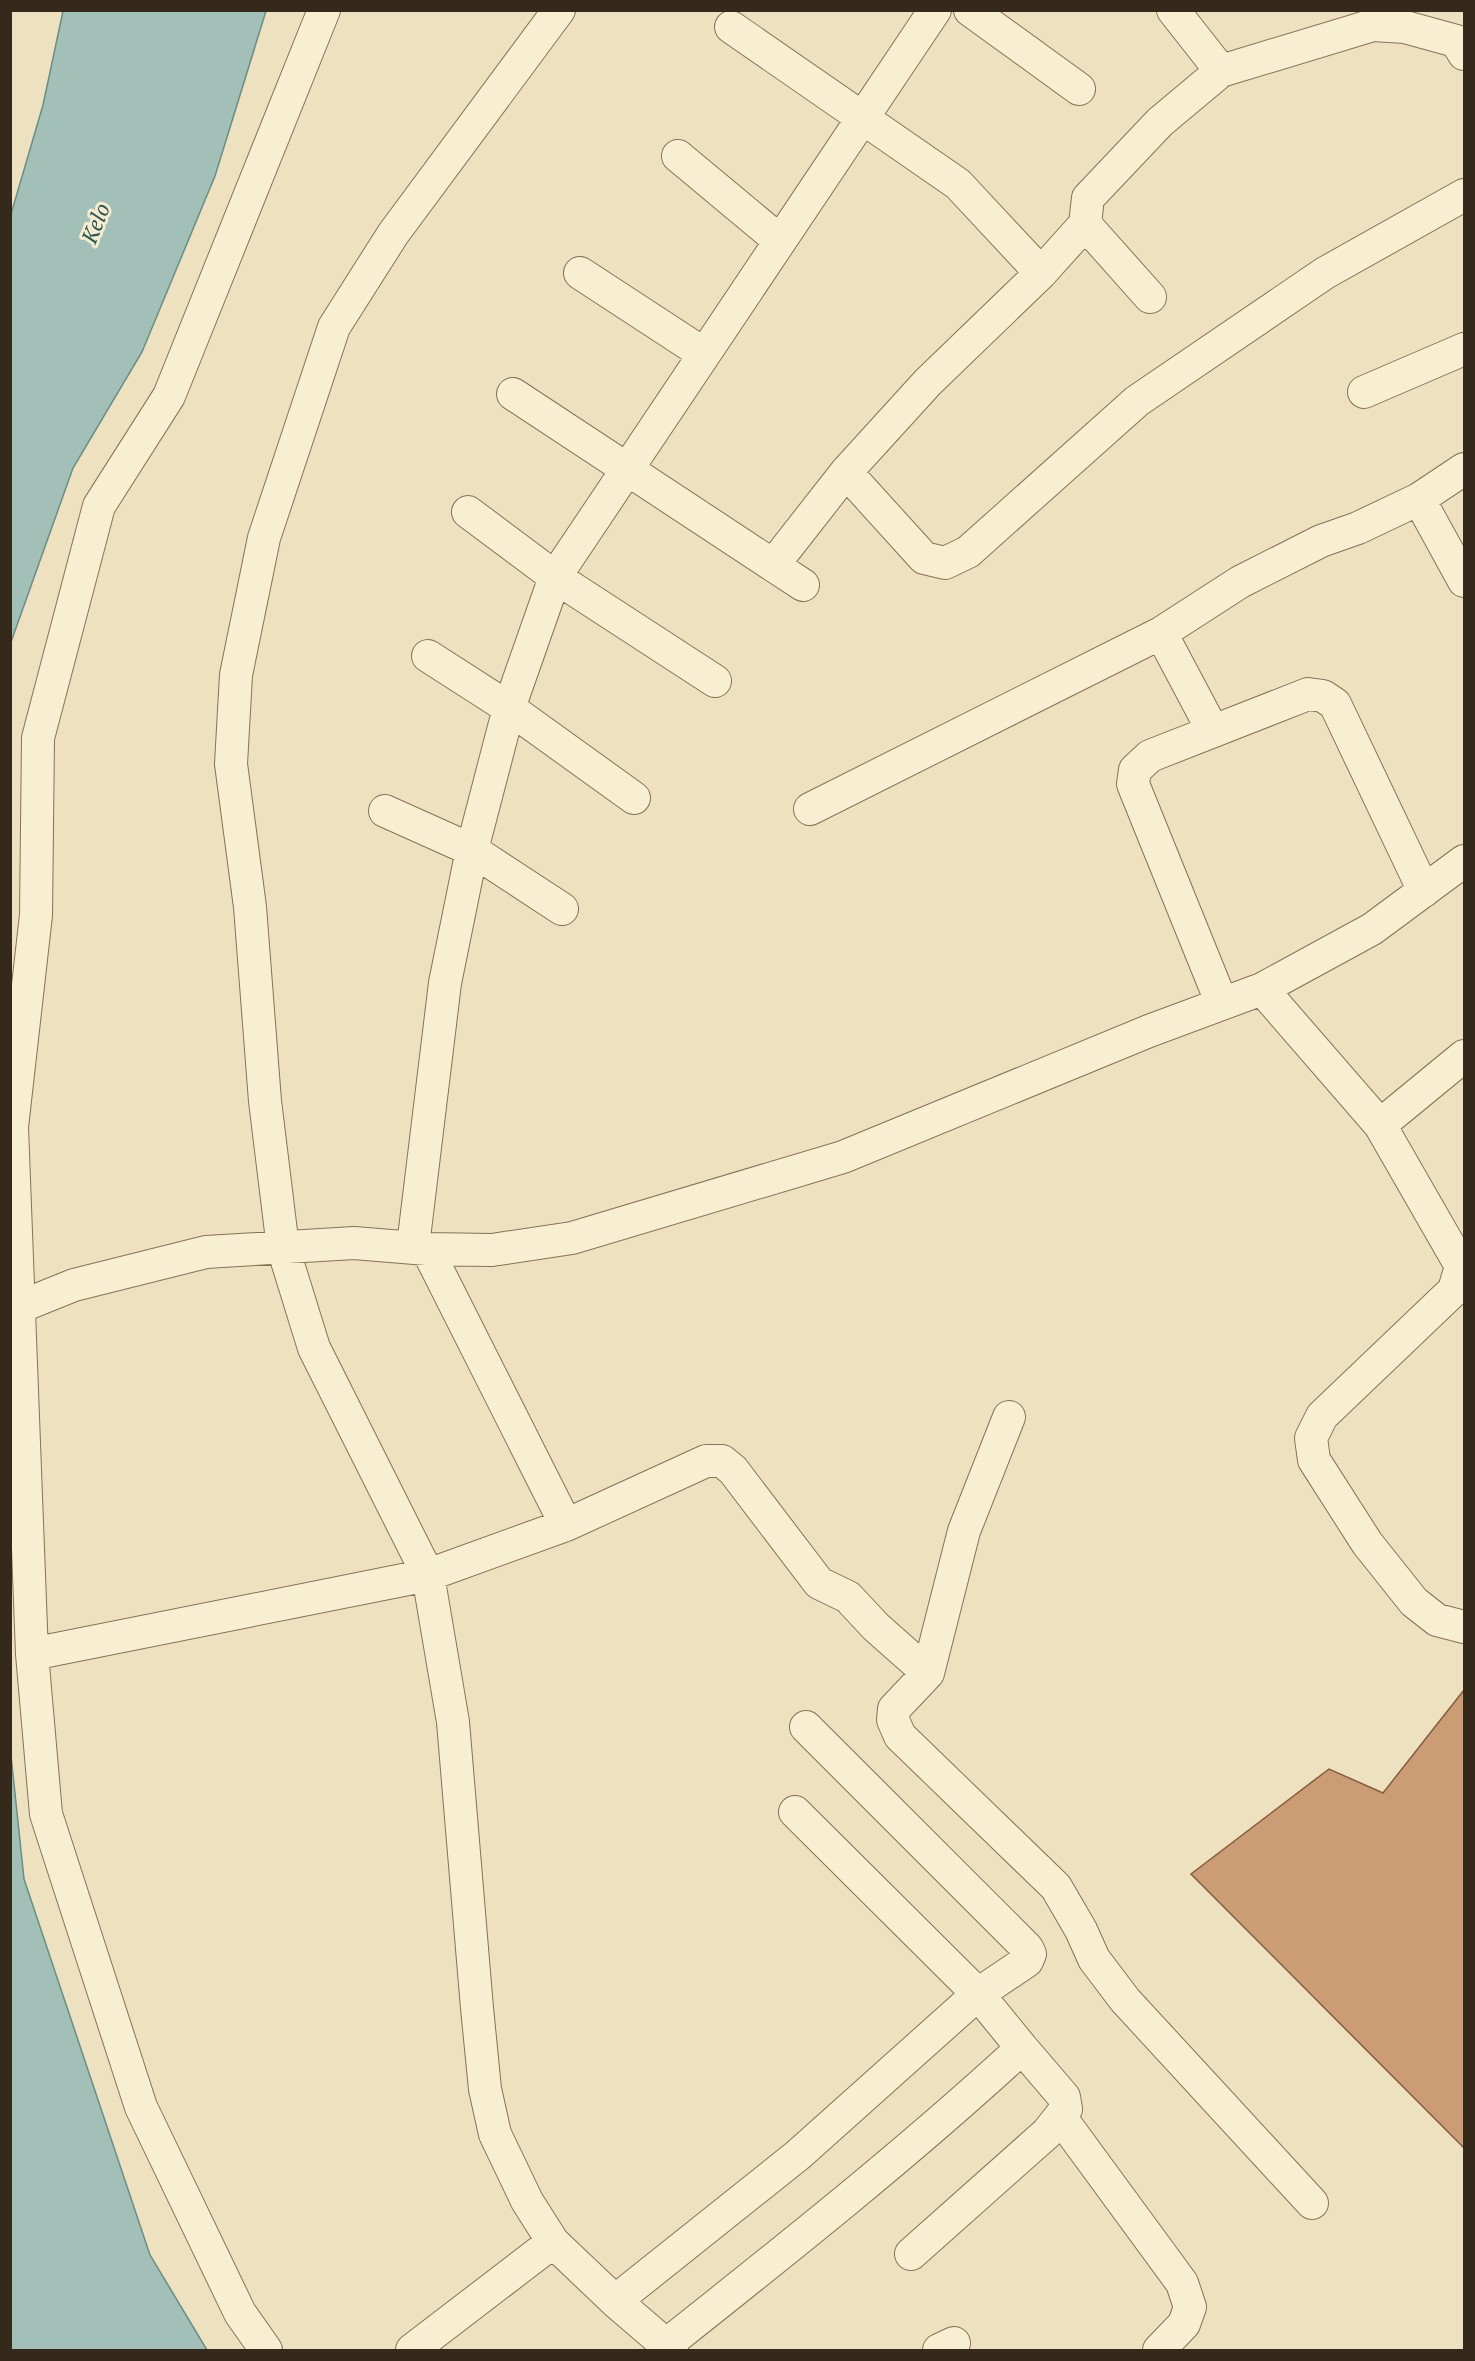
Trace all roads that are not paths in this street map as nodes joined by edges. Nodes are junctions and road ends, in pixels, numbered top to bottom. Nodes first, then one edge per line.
1 (324, 10) edge
2 (559, 10) edge
3 (935, 10) edge
4 (970, 10) edge
5 (1173, 10) edge
6 (731, 27) dead end
7 (1462, 44) edge
8 (1221, 71) junction
9 (1079, 89) dead end
10 (863, 118) junction
11 (678, 156) dead end
12 (1464, 195) edge
13 (1085, 224) junction
14 (780, 241) junction
15 (580, 273) dead end
16 (1041, 273) junction
17 (1150, 297) dead end
18 (1464, 349) edge
19 (704, 354) junction
20 (1364, 392) dead end
21 (513, 394) dead end
22 (627, 468) junction
23 (1464, 469) edge
24 (846, 472) junction
25 (1419, 499) junction
26 (468, 512) dead end
27 (774, 564) junction
28 (555, 577) junction
29 (1464, 581) edge
30 (803, 585) dead end
31 (1161, 633) junction
32 (428, 656) dead end
33 (715, 681) dead end
34 (508, 708) junction
35 (1213, 731) junction
36 (634, 798) dead end
37 (810, 809) dead end
38 (385, 811) dead end
39 (471, 850) junction
40 (1464, 861) edge
41 (1424, 891) junction
42 (562, 909) dead end
43 (1262, 989) junction
44 (1222, 1004) junction
45 (1464, 1056) edge
46 (1380, 1125) junction
47 (283, 1248) junction
48 (420, 1248) junction
49 (17, 1308) junction
50 (1009, 1416) dead end
51 (566, 1526) junction
52 (428, 1575) junction
53 (1464, 1627) edge
54 (32, 1654) junction
55 (928, 1673) junction
56 (806, 1727) dead end
57 (795, 1812) dead end
58 (978, 1994) junction
59 (1022, 2048) junction
60 (1061, 2118) junction
61 (1312, 2203) dead end
62 (553, 2242) junction
63 (911, 2254) dead end
64 (615, 2301) junction
65 (669, 2348) edge
66 (266, 2350) edge
67 (412, 2350) edge
68 (1159, 2350) edge

1 - 49 street
2 - 47 street
3 - 10 street
4 - 9 street
5 - 8 street
6 - 10 street
7 - 8 street
8 - 13 street
10 - 14 street
10 - 16 street
11 - 14 street
12 - 24 street
13 - 16 street
13 - 17 street
14 - 19 street
15 - 19 street
16 - 24 street
18 - 20 street
19 - 22 street
21 - 22 street
22 - 27 street
22 - 28 street
23 - 25 street
24 - 27 street
25 - 29 street
25 - 31 street
26 - 28 street
27 - 30 street
28 - 33 street
28 - 34 street
31 - 35 street
31 - 37 street
32 - 34 street
34 - 36 street
34 - 39 street
35 - 41 street
35 - 44 street
38 - 39 street
39 - 42 street
39 - 48 street
40 - 41 street
41 - 43 street
43 - 44 street
43 - 46 street
44 - 48 street
45 - 46 street
46 - 53 street
47 - 48 street
47 - 49 street
47 - 52 street
48 - 51 street
49 - 54 street
50 - 55 street
51 - 52 street
51 - 55 street
52 - 54 street
52 - 62 street
54 - 66 street
55 - 61 street
56 - 58 street
57 - 58 street
58 - 59 street
58 - 64 street
59 - 60 street
59 - 65 street
60 - 63 street
60 - 68 street
62 - 64 street
62 - 67 street
64 - 65 street

